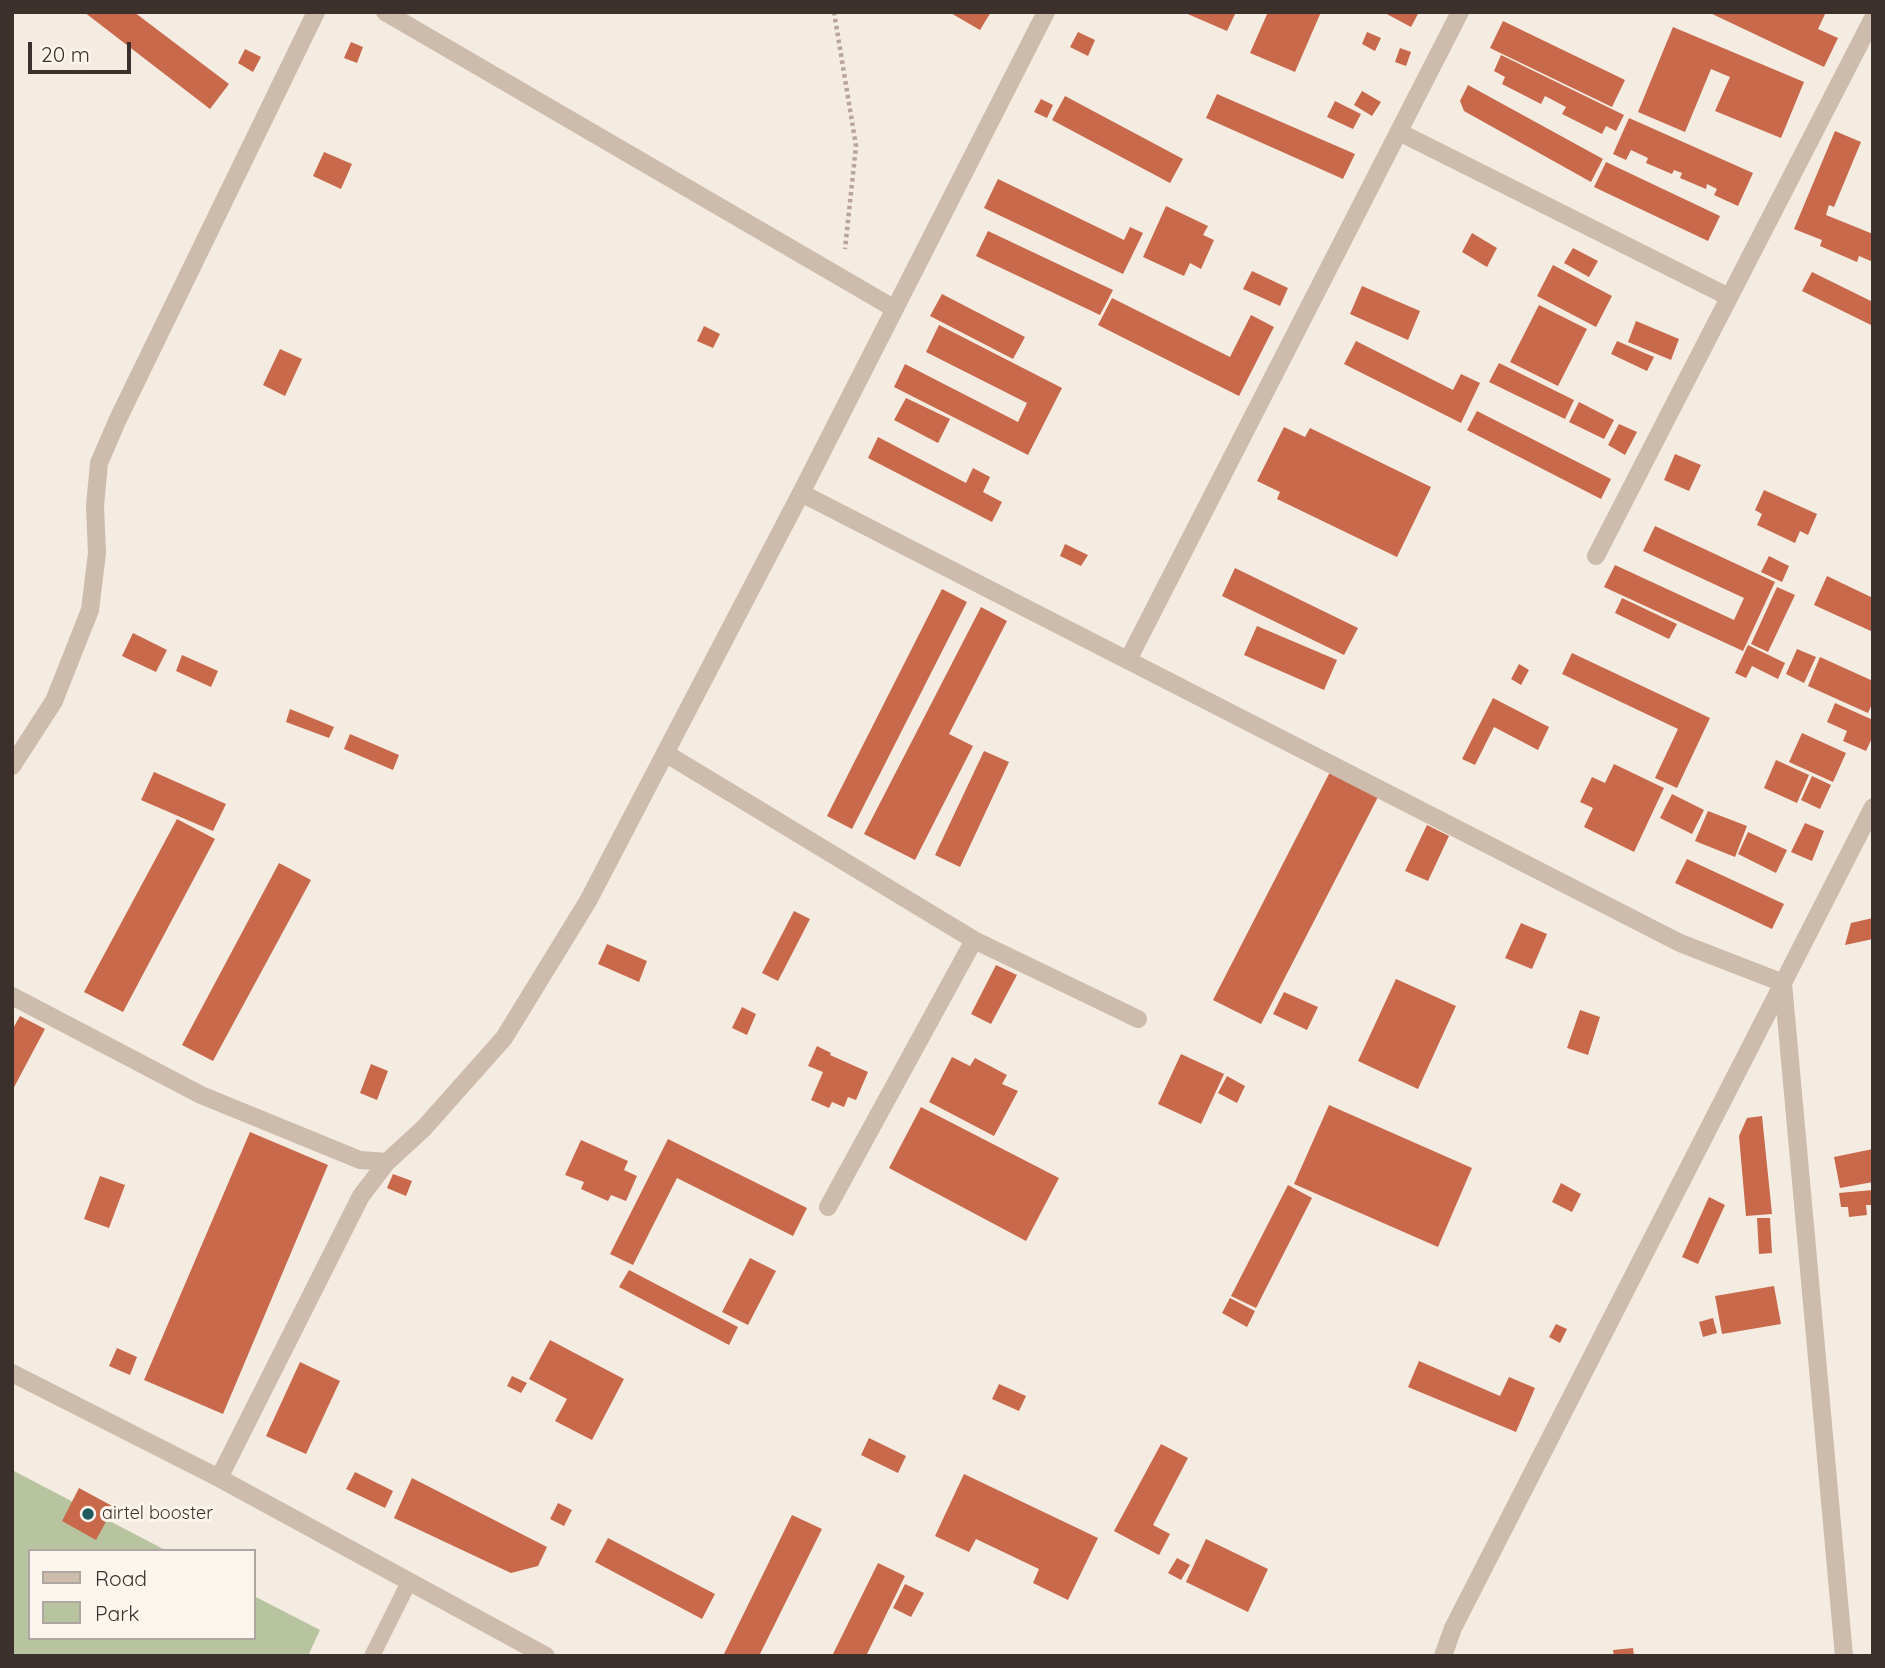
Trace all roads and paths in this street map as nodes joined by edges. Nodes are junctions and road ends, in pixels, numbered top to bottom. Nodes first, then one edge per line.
1 (316, 12) edge
2 (385, 12) edge
3 (834, 12) edge
4 (1046, 12) edge
5 (1460, 12) edge
6 (1873, 18) edge
7 (1399, 132) junction
8 (842, 278) junction
9 (1729, 297) junction
10 (895, 309) junction
11 (801, 493) junction
12 (1596, 556) dead end
13 (1128, 660) junction
14 (665, 753) junction
15 (12, 766) edge
16 (1873, 807) edge
17 (974, 940) junction
18 (1783, 983) junction
19 (12, 996) edge
20 (1138, 1019) dead end
21 (387, 1162) junction
22 (828, 1207) dead end
23 (12, 1373) edge
24 (219, 1478) junction
25 (409, 1582) junction
26 (372, 1656) edge
27 (546, 1656) edge
28 (1443, 1656) edge
29 (1844, 1656) edge

1 - 15 street
2 - 8 street
3 - 8 path
4 - 10 street
5 - 7 street
6 - 9 street
7 - 9 street
7 - 13 street
8 - 10 street
9 - 12 street
10 - 11 street
11 - 13 street
11 - 14 street
13 - 18 street
14 - 17 street
14 - 21 street
16 - 18 street
17 - 20 street
17 - 22 street
18 - 28 street
18 - 29 street
19 - 21 street
21 - 24 street
23 - 24 street
24 - 25 street
25 - 26 lane
25 - 27 street

